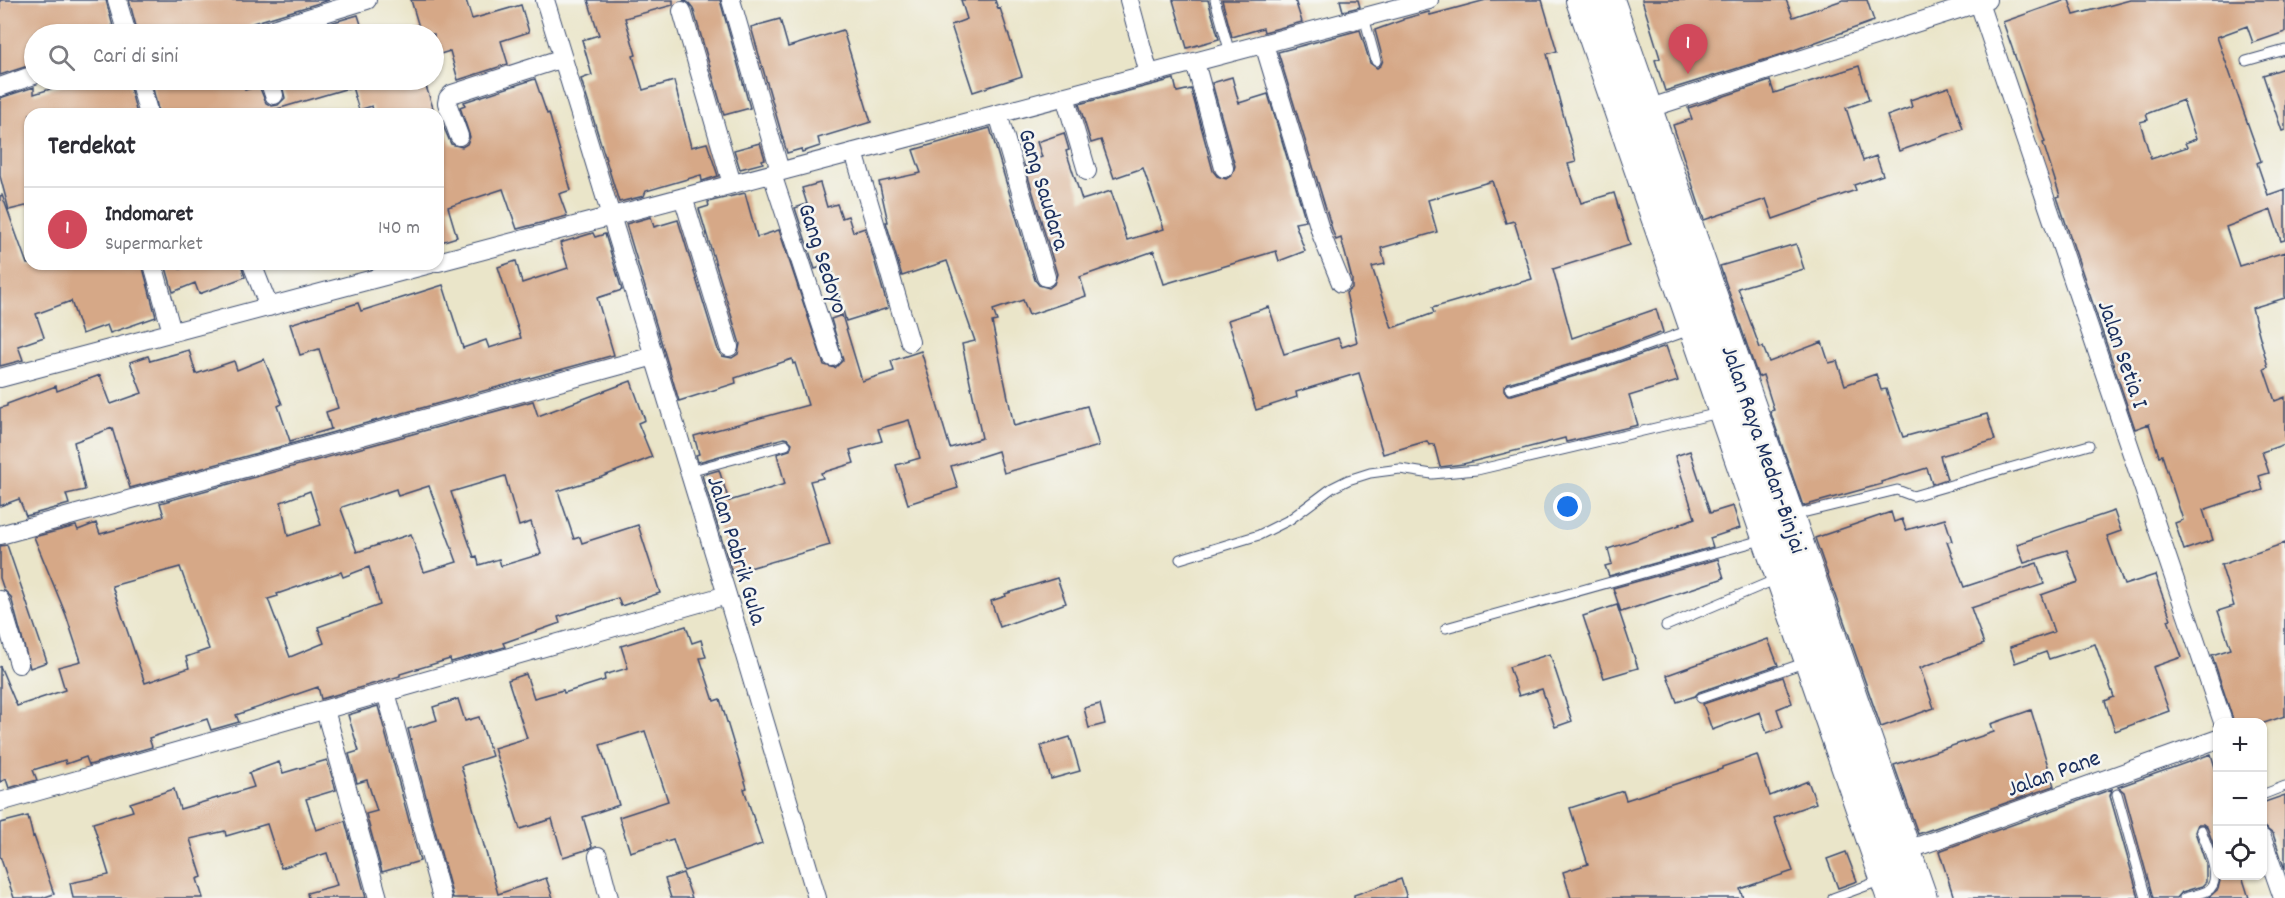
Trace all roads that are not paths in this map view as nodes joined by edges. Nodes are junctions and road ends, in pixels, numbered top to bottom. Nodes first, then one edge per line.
1 (117, 0) edge
2 (367, 0) edge
3 (545, 0) edge
4 (731, 0) edge
5 (1129, 0) edge
6 (1215, 0) edge
7 (1429, 0) edge
8 (1582, 0) edge
9 (1608, 0) edge
10 (1982, 1) edge
11 (682, 11) dead end
12 (1364, 17) junction
13 (124, 24) edge
14 (289, 24) edge
15 (1264, 44) junction
16 (2285, 50) edge
17 (1230, 53) junction
18 (563, 58) junction
19 (2246, 61) dead end
20 (1195, 62) junction
21 (1376, 62) dead end
22 (1149, 74) junction
23 (24, 79) edge
24 (0, 87) edge
25 (142, 90) edge
26 (1065, 96) junction
27 (147, 108) edge
28 (1647, 109) junction
29 (998, 114) junction
30 (459, 136) dead end
31 (854, 152) junction
32 (1224, 168) dead end
33 (1088, 171) dead end
34 (776, 173) junction
35 (732, 184) junction
36 (683, 197) junction
37 (611, 216) junction
38 (444, 260) edge
39 (155, 270) edge
40 (254, 270) edge
41 (408, 270) edge
42 (1046, 277) dead end
43 (1341, 283) dead end
44 (269, 307) junction
45 (1696, 328) junction
46 (172, 332) junction
47 (910, 342) dead end
48 (729, 348) dead end
49 (654, 356) junction
50 (832, 357) dead end
51 (0, 378) edge
52 (1510, 389) dead end
53 (1724, 411) junction
54 (2089, 445) dead end
55 (786, 446) dead end
56 (689, 471) junction
57 (1778, 527) junction
58 (0, 535) edge
59 (1180, 559) dead end
60 (1782, 577) junction
61 (727, 595) junction
62 (0, 600) edge
63 (1666, 626) dead end
64 (1446, 628) dead end
65 (1811, 661) junction
66 (19, 664) dead end
67 (386, 692) junction
68 (1701, 698) dead end
69 (325, 710) junction
70 (2221, 718) edge
71 (2213, 740) edge
72 (2285, 786) edge
73 (2267, 793) edge
74 (2117, 794) dead end
75 (0, 802) edge
76 (2201, 830) dead end
77 (1905, 850) junction
78 (2267, 852) edge
79 (598, 856) dead end
80 (1890, 888) edge
81 (378, 898) edge
82 (442, 898) edge
83 (609, 898) edge
84 (817, 898) edge
85 (1833, 898) edge
86 (1921, 898) edge
87 (2146, 898) edge
88 (2184, 898) edge
89 (2283, 898) edge

1 - 13 street
2 - 14 street
3 - 18 street, Jalan Pabrik Gula
4 - 34 street, Gang Sedoyo
5 - 22 street
6 - 17 lane
7 - 12 street
8 - 45 highway, Jalan Raya Medan-Binjai
9 - 28 highway, Jalan Raya Medan-Binjai
10 - 28 street
10 - 70 street, Jalan Setia I
11 - 35 street
12 - 15 street
12 - 21 lane
15 - 17 street
15 - 43 street
16 - 19 lane
17 - 20 street
18 - 30 street
18 - 37 street, Jalan Pabrik Gula
20 - 22 street
20 - 32 street
22 - 26 street
23 - 24 street
25 - 27 street
26 - 29 street
26 - 33 street
28 - 57 highway, Jalan Raya Medan-Binjai
29 - 31 street
29 - 42 street, Gang Saudara
31 - 34 street
31 - 47 street
34 - 35 street
34 - 50 street, Gang Sedoyo
35 - 36 street
36 - 37 street
36 - 48 street
37 - 38 street
37 - 49 street, Jalan Pabrik Gula
39 - 46 street
40 - 44 street
41 - 44 street
44 - 46 street
45 - 52 lane
45 - 53 highway, Jalan Raya Medan-Binjai
46 - 51 street
49 - 56 street, Jalan Pabrik Gula
49 - 58 street
53 - 57 highway, Jalan Raya Medan-Binjai
53 - 59 lane
54 - 57 lane
55 - 56 lane
56 - 61 street, Jalan Pabrik Gula
57 - 60 highway, Jalan Raya Medan-Binjai
57 - 64 lane
57 - 77 highway, Jalan Raya Medan-Binjai
60 - 63 lane
60 - 65 highway, Jalan Raya Medan-Binjai
61 - 67 street
61 - 84 street, Jalan Pabrik Gula
62 - 66 street
65 - 68 lane
65 - 80 highway, Jalan Raya Medan-Binjai
67 - 69 street
67 - 82 street
69 - 75 street
69 - 81 street
71 - 77 street, Jalan Pane
72 - 73 lane
74 - 87 lane
76 - 88 lane
77 - 86 highway, Jalan Raya Medan-Binjai
78 - 89 street
79 - 83 street
80 - 85 lane

